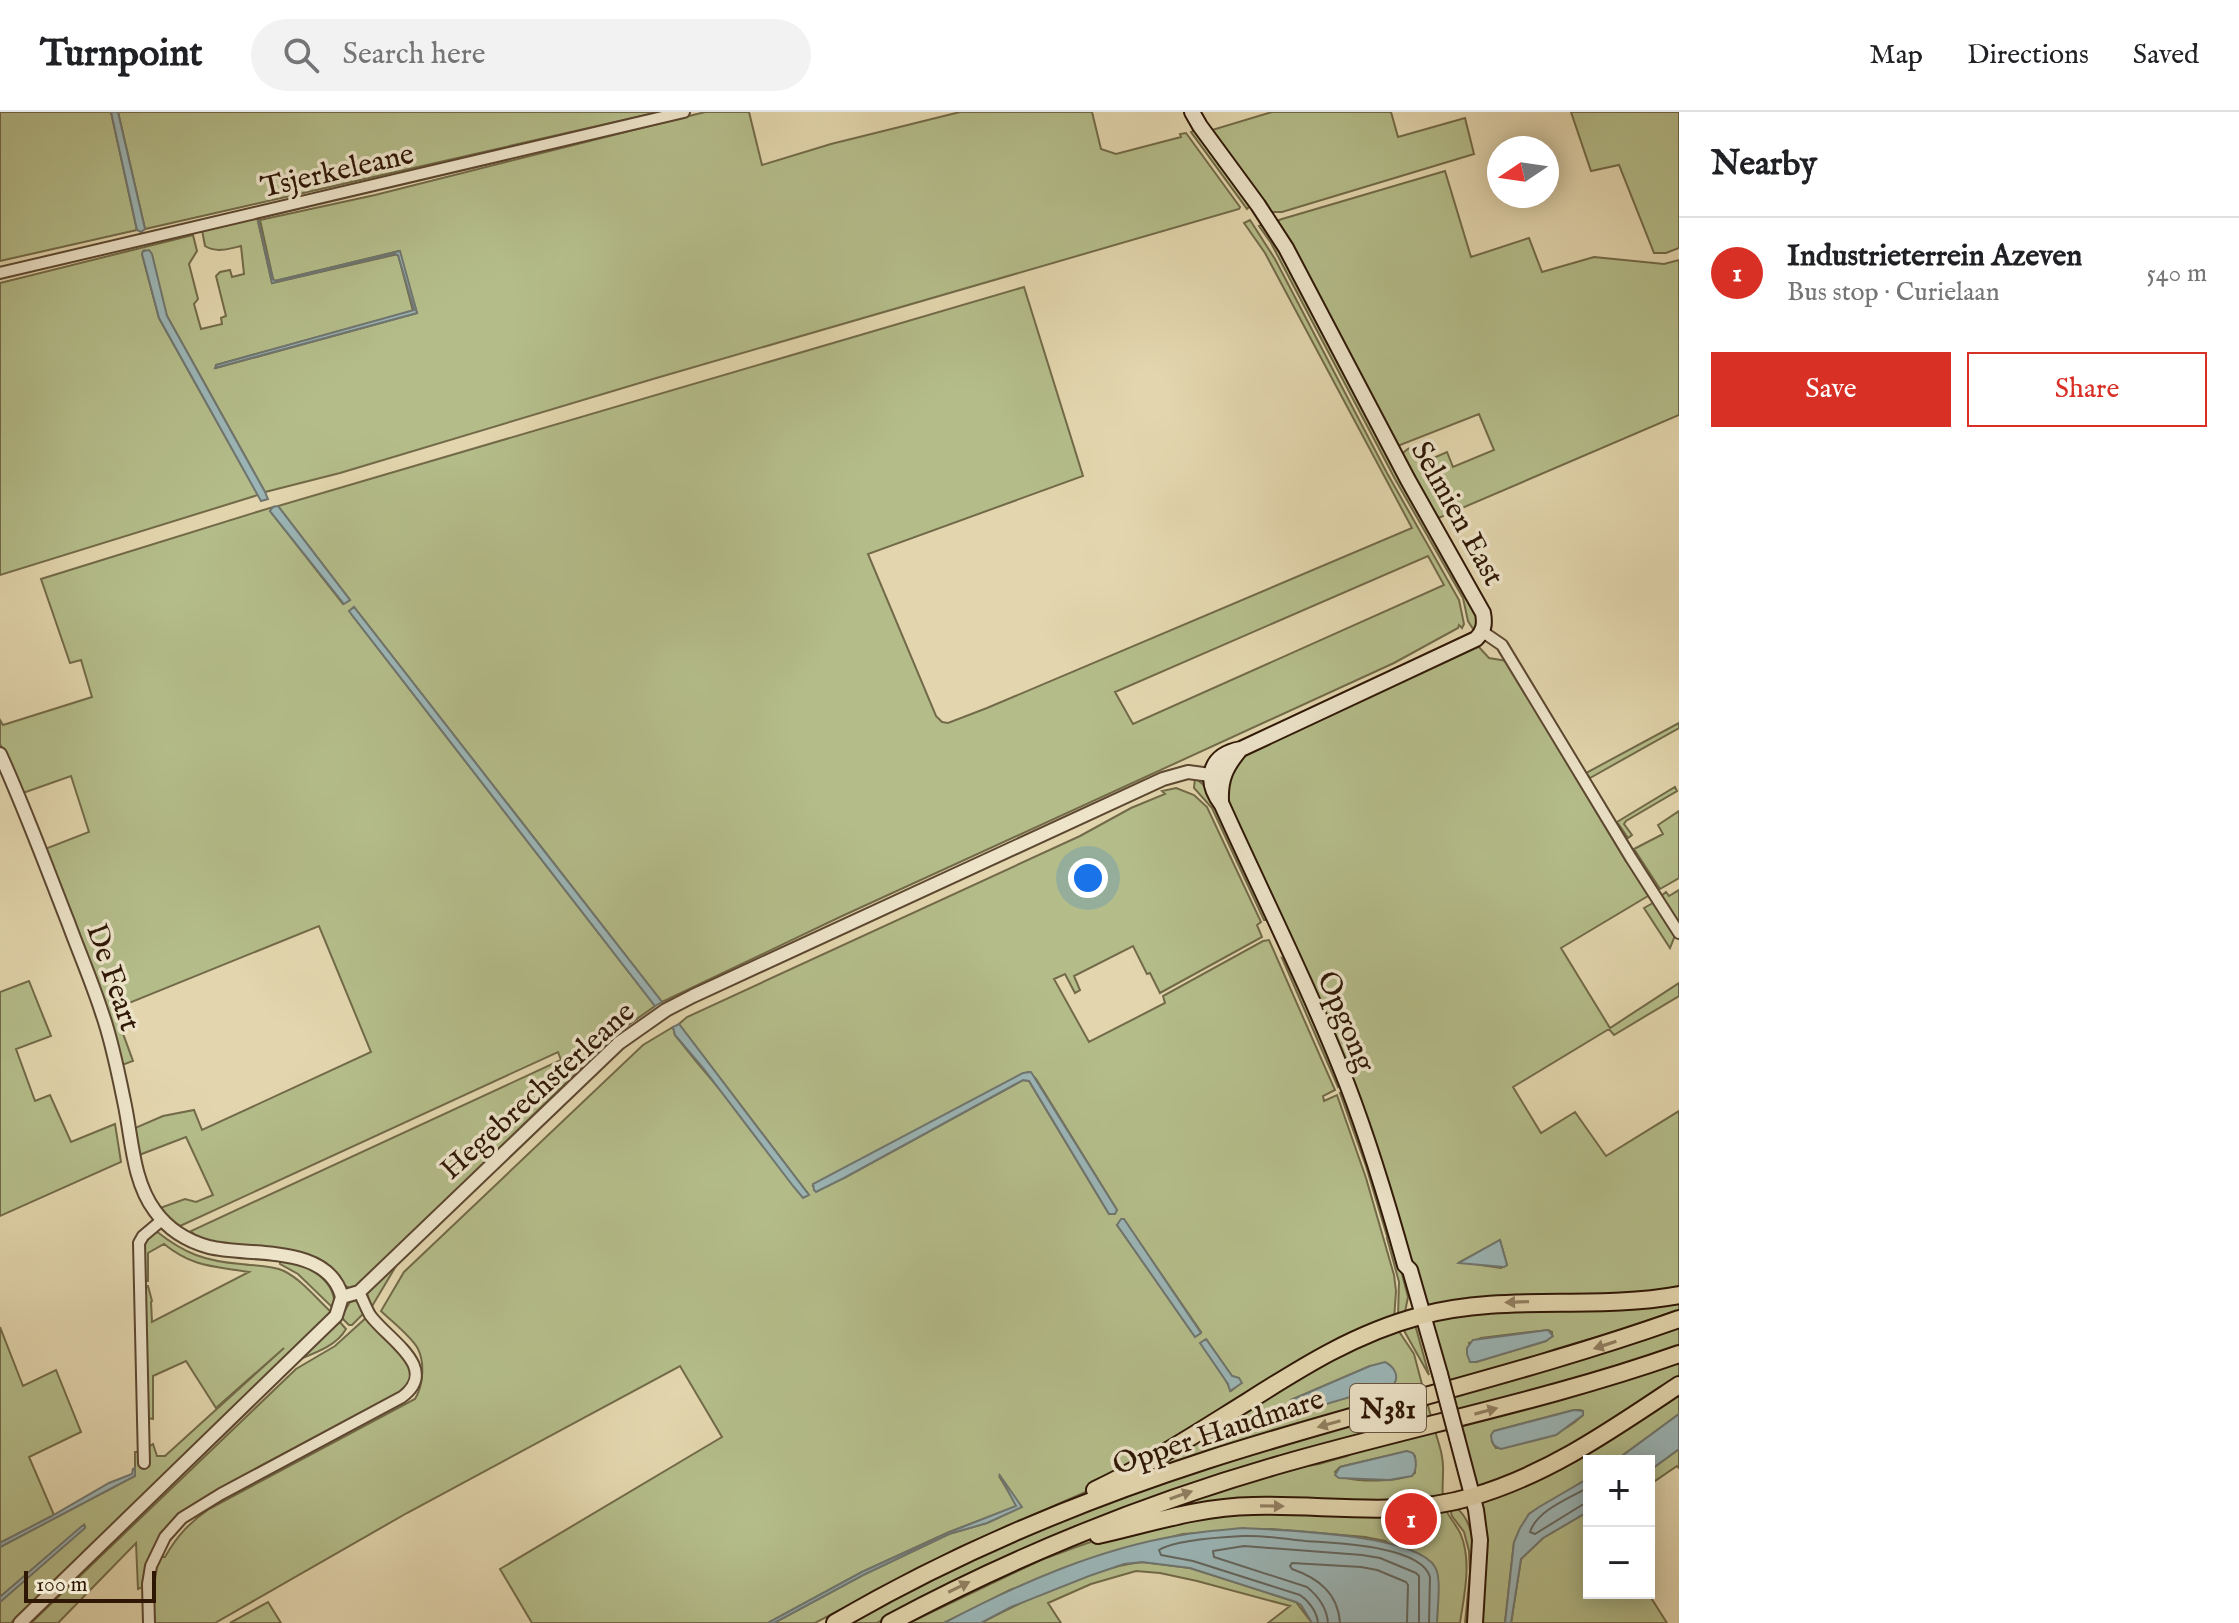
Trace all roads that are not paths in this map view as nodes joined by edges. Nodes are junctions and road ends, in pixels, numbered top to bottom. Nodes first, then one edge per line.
1 (684, 112) edge
2 (1192, 112) edge
3 (0, 273) edge
4 (1483, 632) junction
5 (0, 754) edge
6 (1217, 776) junction
7 (1679, 933) edge
8 (162, 1220) junction
9 (359, 1292) junction
10 (1679, 1295) edge
11 (342, 1297) junction
12 (1420, 1316) junction
13 (1679, 1319) edge
14 (1679, 1354) edge
15 (1679, 1385) edge
16 (144, 1463) dead end
17 (1095, 1496) junction
18 (1469, 1498) junction
19 (1111, 1527) junction
20 (1475, 1619) edge
21 (20, 1623) edge
22 (149, 1623) edge
23 (835, 1623) edge
24 (890, 1623) edge

1 - 3 street, Tsjerkeleane
2 - 4 main road, Selmien East
4 - 6 main road
4 - 7 street, Selmien East
5 - 8 street, De Feart
6 - 9 street, Hegebrechsterleane
6 - 12 main road, Opgong
8 - 11 street, De Feart
8 - 16 street
9 - 11 street, Hegebrechsterleane
9 - 22 street
10 -> 12 highway, N381
11 - 21 street
12 - 17 highway, N381
12 - 18 main road, Opgong, bridge
13 -> 17 highway, Opper Haudmare / N381
19 -> 14 highway, Opper Haudmare / N381
15 - 18 highway
17 - 23 highway, Opper Haudmare
19 -> 18 highway
18 - 20 main road, Opgong
24 -> 19 highway

